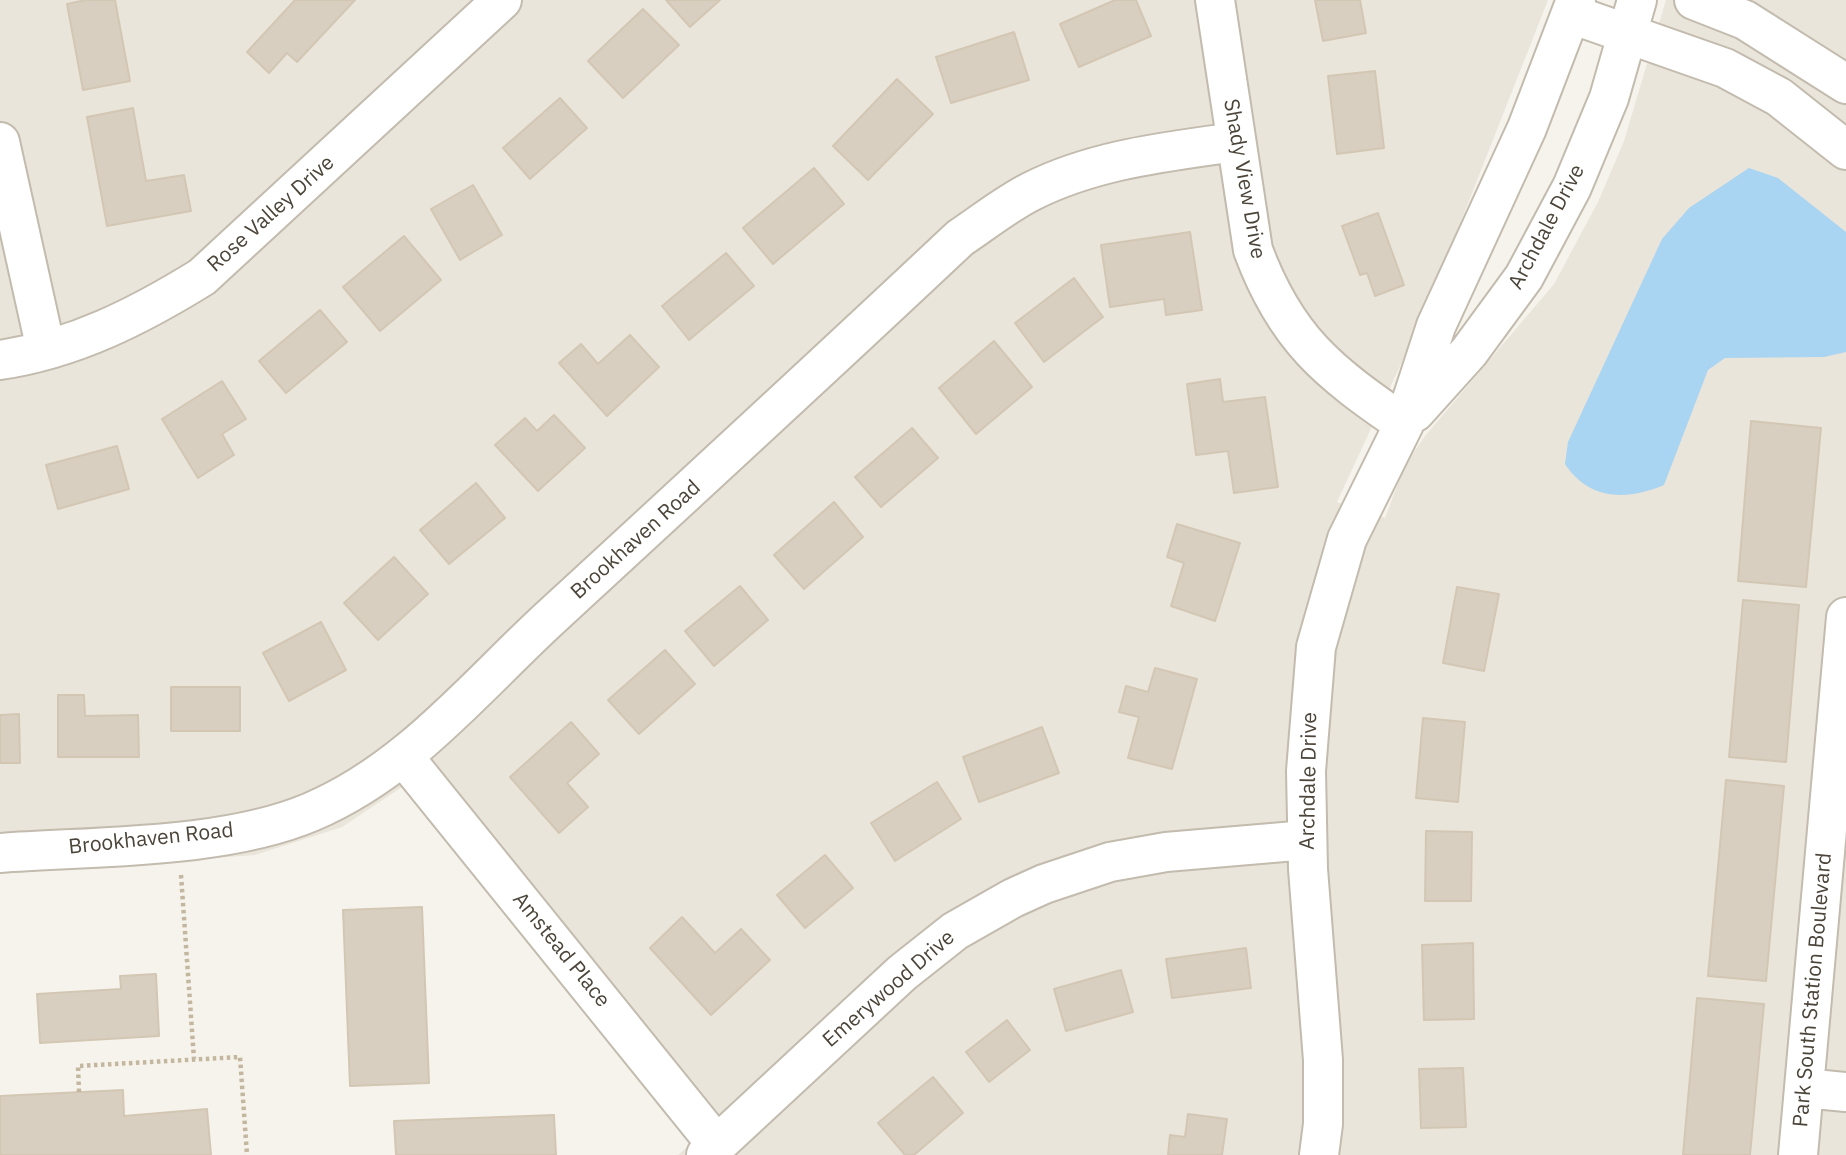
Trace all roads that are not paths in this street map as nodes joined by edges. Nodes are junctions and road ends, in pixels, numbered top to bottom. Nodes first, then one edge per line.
1 (502, 0) edge
2 (1215, 0) edge
3 (1694, 0) edge
4 (1573, 7) edge
5 (1633, 16) edge
6 (1846, 84) edge
7 (1846, 92) edge
8 (1832, 139) edge
9 (0, 142) edge
10 (1235, 142) junction
11 (46, 350) junction
12 (0, 360) edge
13 (1404, 424) junction
14 (1846, 617) edge
15 (1843, 717) edge
16 (403, 756) junction
17 (1307, 840) junction
18 (0, 853) edge
19 (1804, 1088) junction
20 (1846, 1092) edge
21 (711, 1150) edge
22 (1319, 1155) edge
23 (1798, 1155) edge

1 - 11 street, Rose Valley Drive
2 - 10 street, Shady View Drive
3 - 6 street
4 - 5 street
4 - 13 street, Archdale Drive
5 - 8 street
5 - 13 street, Archdale Drive
7 - 8 street
9 - 11 street
10 - 13 street, Shady View Drive
10 - 16 street, Brookhaven Road
11 - 12 street, Rose Valley Drive
13 - 17 street, Archdale Drive
14 - 15 street, Park South Station Boulevard
15 - 19 street, Park South Station Boulevard
16 - 18 street, Brookhaven Road
16 - 21 street, Amstead Place
17 - 21 street, Emerywood Drive
17 - 22 street, Archdale Drive
19 - 20 street
19 - 23 street, Park South Station Boulevard

